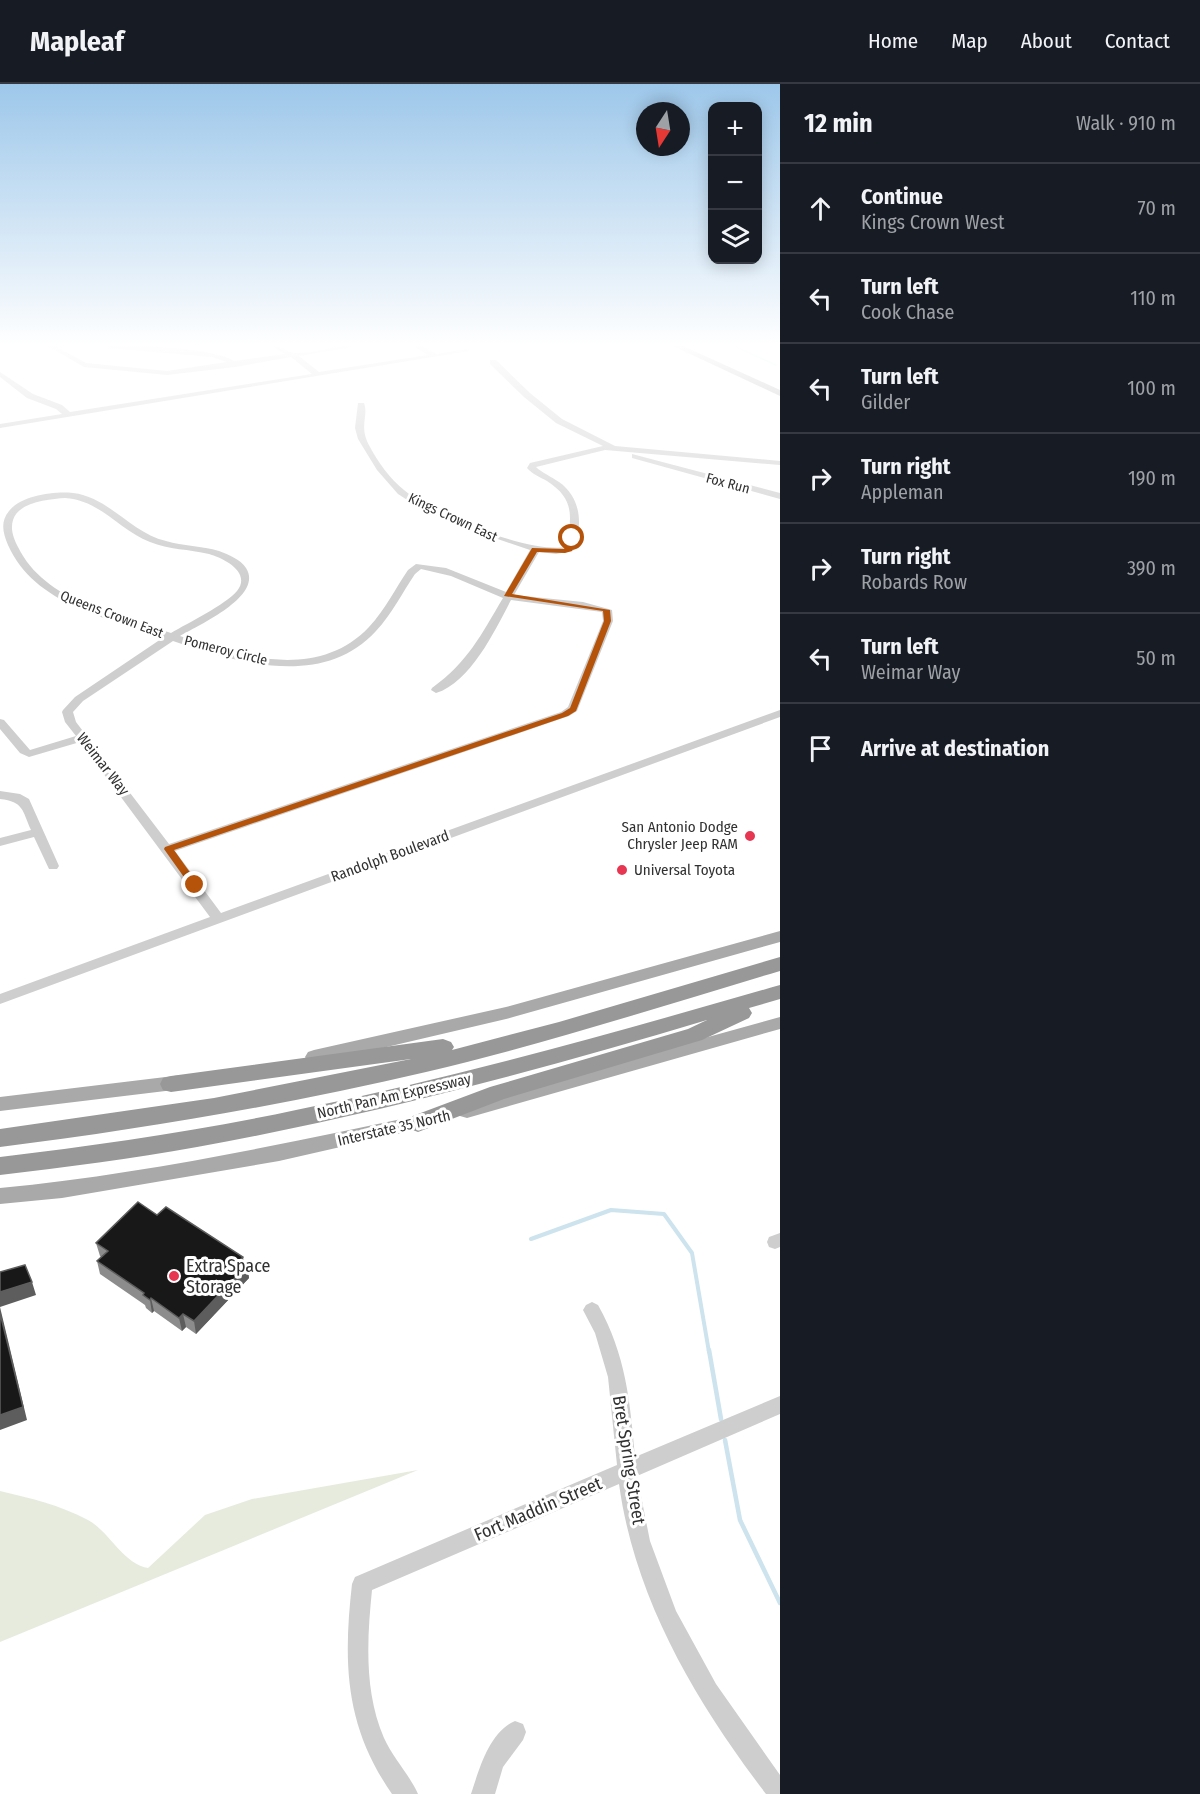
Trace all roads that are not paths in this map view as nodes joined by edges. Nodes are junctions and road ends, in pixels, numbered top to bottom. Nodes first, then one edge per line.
1 (359, 426) edge
2 (569, 426) edge
3 (613, 448) junction
4 (653, 452) junction
5 (643, 459) junction
6 (780, 463) edge
7 (780, 496) edge
8 (535, 550) junction
9 (507, 596) junction
10 (172, 637) junction
11 (436, 690) dead end
12 (780, 713) edge
13 (0, 722) edge
14 (83, 738) junction
15 (0, 795) edge
16 (38, 832) junction
17 (0, 842) edge
18 (168, 849) junction
19 (53, 866) dead end
20 (219, 919) junction
21 (780, 936) edge
22 (780, 964) edge
23 (743, 975) junction
24 (780, 992) edge
25 (780, 998) edge
26 (0, 999) edge
27 (780, 1023) edge
28 (171, 1084) junction
29 (0, 1104) edge
30 (418, 1123) junction
31 (0, 1138) edge
32 (0, 1166) edge
33 (0, 1196) edge
34 (592, 1310) dead end
35 (780, 1405) edge
36 (627, 1471) junction
37 (515, 1732) dead end
38 (406, 1794) edge
39 (483, 1794) edge
40 (780, 1794) edge

1 - 8 street, Kings Crown East
2 - 3 street, Fox Run
3 - 4 street
3 - 5 street, Fox Run
3 - 8 street, Kings Crown East
4 - 5 street
4 - 6 street
5 - 7 street, Fox Run
8 - 9 street
9 - 10 street, Pomeroy Circle
9 - 11 street
9 - 18 street
10 - 10 street, Queens Crown East
10 - 14 street, Weimar Way
12 - 20 street, Randolph Boulevard
13 - 14 street
14 - 18 street, Weimar Way
15 - 16 street
16 - 17 street
16 - 19 street
18 - 20 street, Weimar Way
20 - 26 street, Randolph Boulevard
21 - 28 main road
22 - 23 highway, North Pan Am Expressway
23 - 28 highway
23 - 31 highway, North Pan Am Expressway
24 - 32 highway, North Pan Am Expressway
25 - 30 highway
27 - 30 main road, Interstate 35 North
28 - 29 main road
30 - 33 main road, Interstate 35 North
34 - 36 street, Bret Spring Street
35 - 36 street, Fort Maddin Street
36 - 38 street, Fort Maddin Street
36 - 40 street, Bret Spring Street
37 - 39 street

